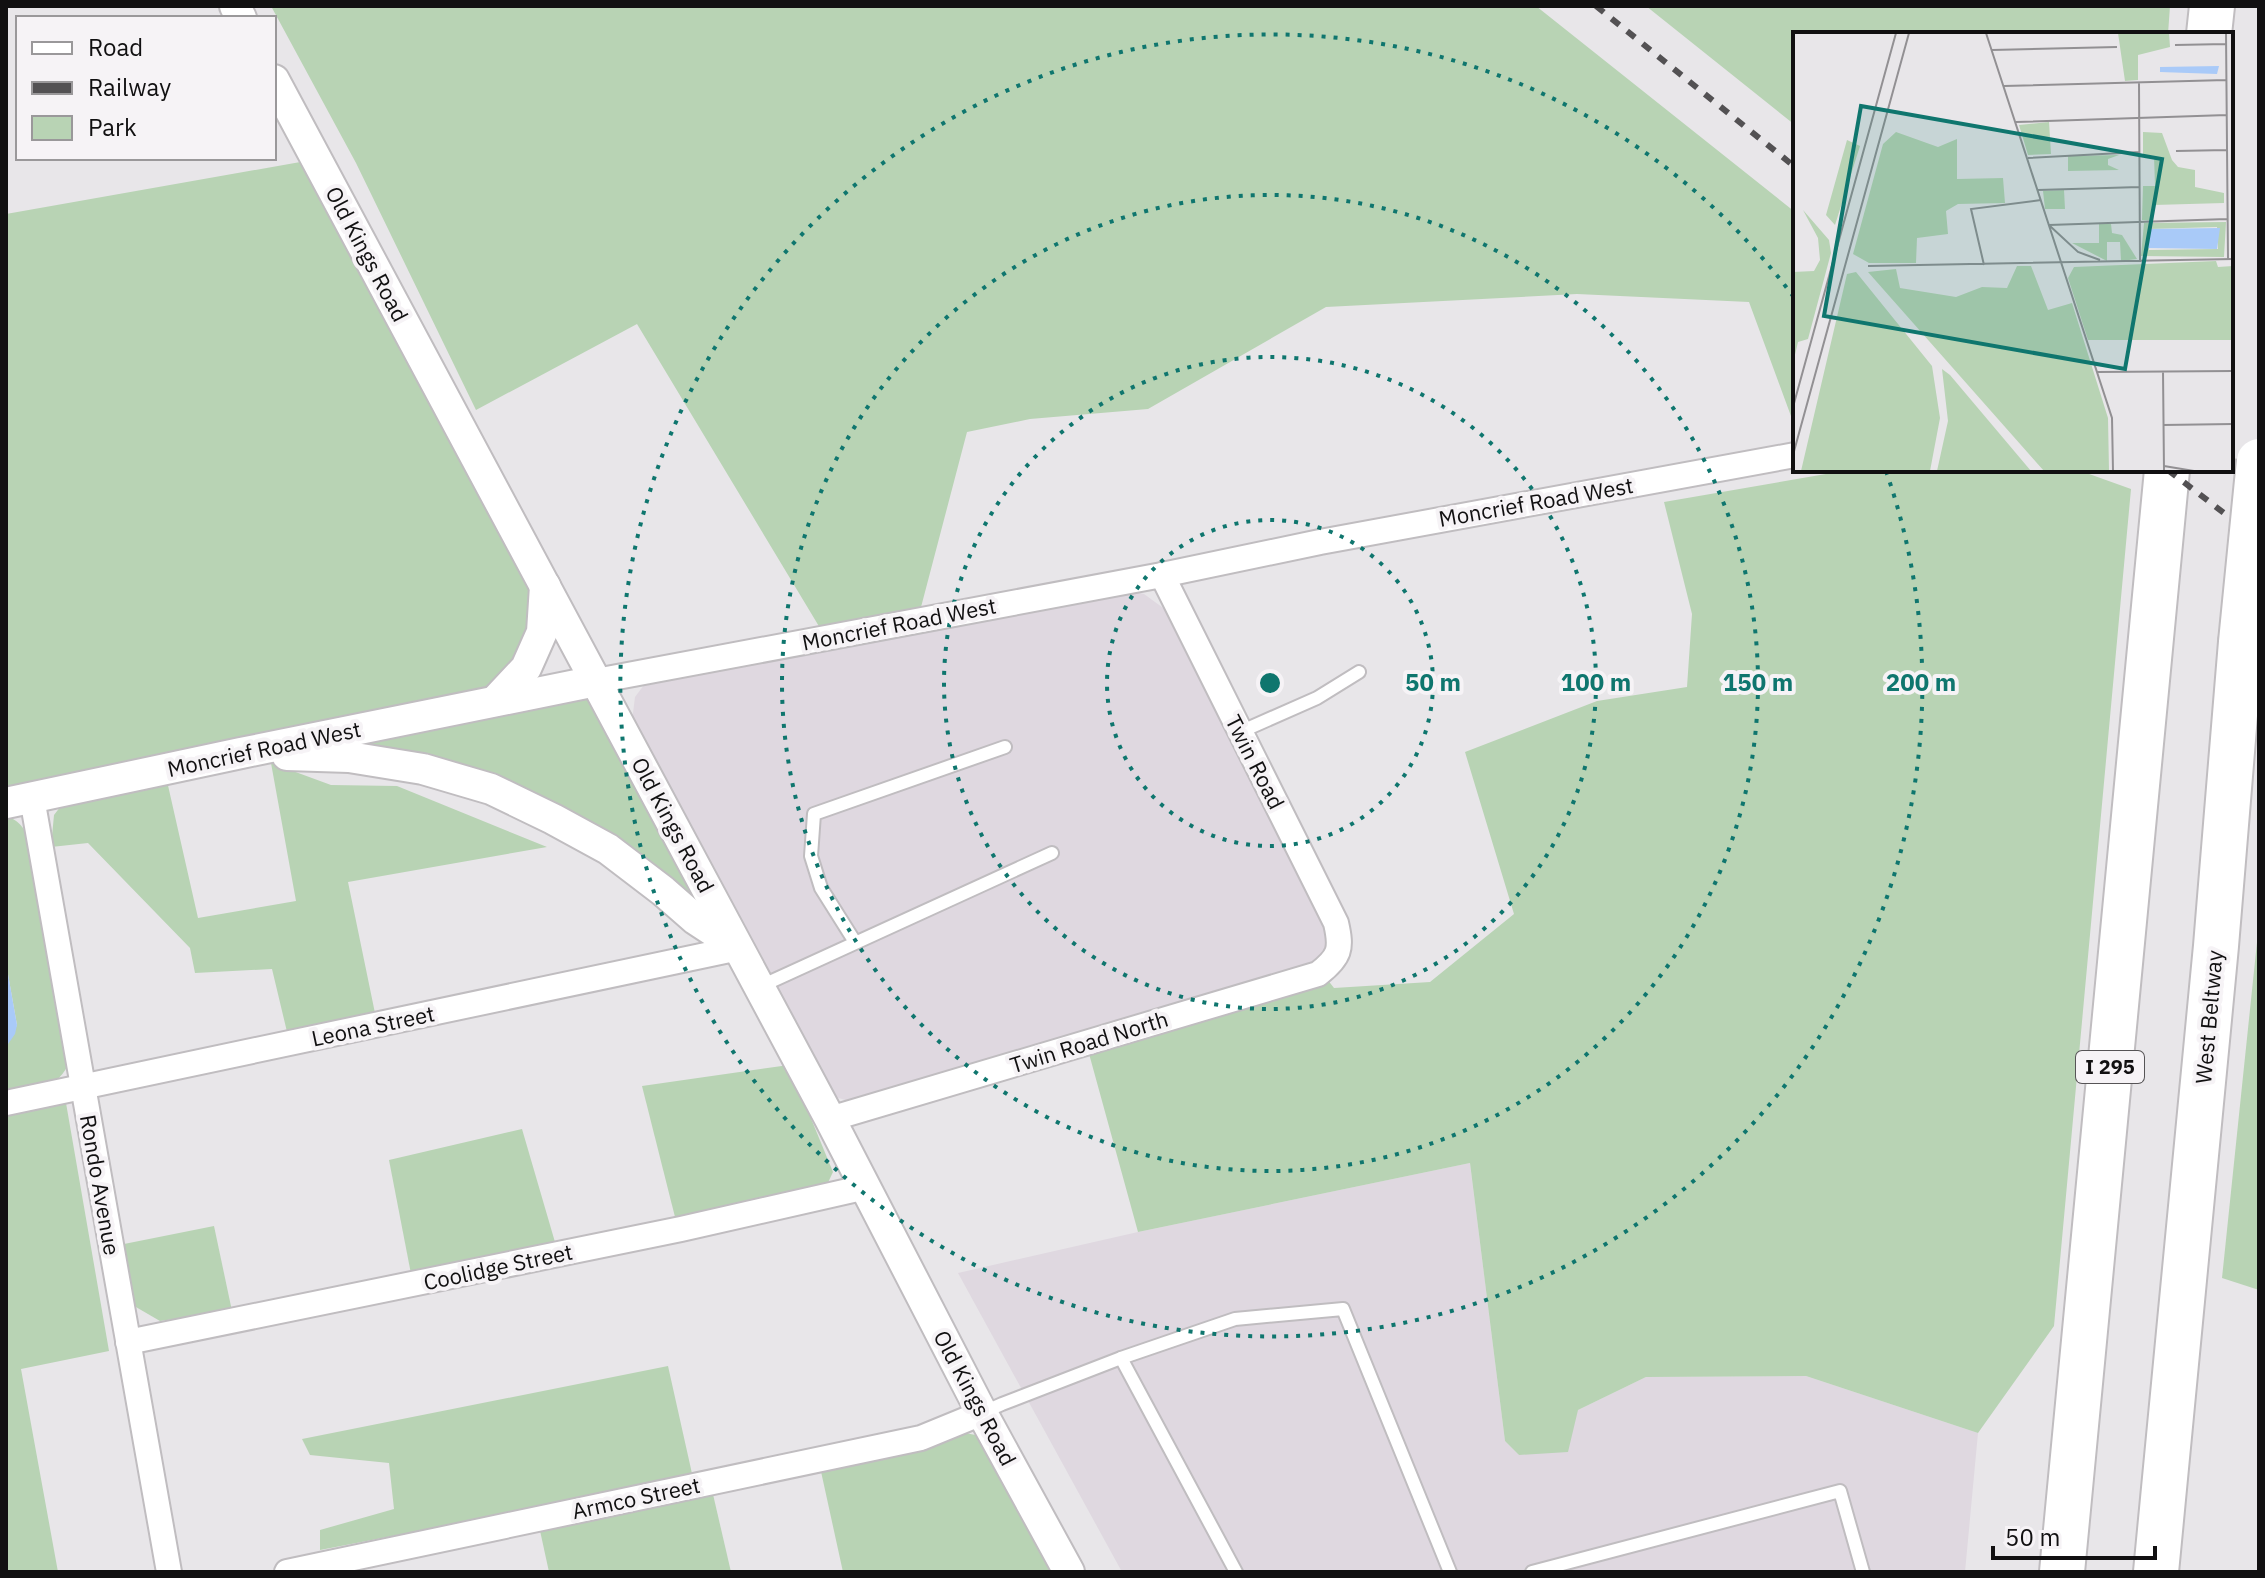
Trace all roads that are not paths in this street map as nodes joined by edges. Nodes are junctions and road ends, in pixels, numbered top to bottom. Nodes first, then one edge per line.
1 (2212, 6) edge
2 (2209, 32) edge
3 (276, 84) edge
4 (1793, 455) edge
5 (2259, 461) edge
6 (2167, 472) edge
7 (1162, 575) junction
8 (545, 586) junction
9 (1359, 672) dead end
10 (596, 681) junction
11 (495, 701) junction
12 (1240, 732) junction
13 (1005, 747) dead end
14 (241, 753) junction
15 (19, 801) edge
16 (1052, 853) dead end
17 (855, 942) junction
18 (739, 948) junction
19 (1339, 951) joint
20 (759, 987) junction
21 (82, 1085) junction
22 (6, 1103) edge
23 (830, 1119) junction
24 (866, 1187) junction
25 (128, 1342) junction
26 (1121, 1358) junction
27 (982, 1413) junction
28 (169, 1572) edge
29 (287, 1572) edge
30 (1069, 1572) edge
31 (1236, 1572) edge
32 (1450, 1572) edge
33 (1532, 1572) edge
34 (1863, 1572) edge
35 (2062, 1572) edge
36 (2156, 1572) edge

1 - 2 highway
3 - 8 street, Old Kings Road
4 - 7 street, Moncrief Road West
5 - 36 highway, West Beltway, bridge
6 - 35 highway, I 295
7 - 10 street, Moncrief Road West
7 - 12 street, Twin Road
8 - 10 street, Old Kings Road
8 - 11 street
9 - 12 lane
10 - 11 street, Moncrief Road West
10 - 18 street, Old Kings Road
11 - 14 street, Moncrief Road West
12 - 19 street, Twin Road
13 - 17 lane
14 - 15 street, Moncrief Road West
14 - 18 street
15 - 21 street, Rondo Avenue
16 - 17 lane
17 - 20 lane
18 - 20 street, Old Kings Road
18 - 21 street, Leona Street
19 - 23 street, Twin Road North
20 - 23 street, Old Kings Road
21 - 22 street, Leona Street
21 - 25 street, Rondo Avenue
23 - 24 street, Old Kings Road
24 - 25 street, Coolidge Street
24 - 27 street, Old Kings Road
25 - 28 street, Rondo Avenue
26 - 27 lane
26 - 31 lane
26 - 32 lane
27 - 29 street, Armco Street
27 - 30 street, Old Kings Road
33 - 34 lane

